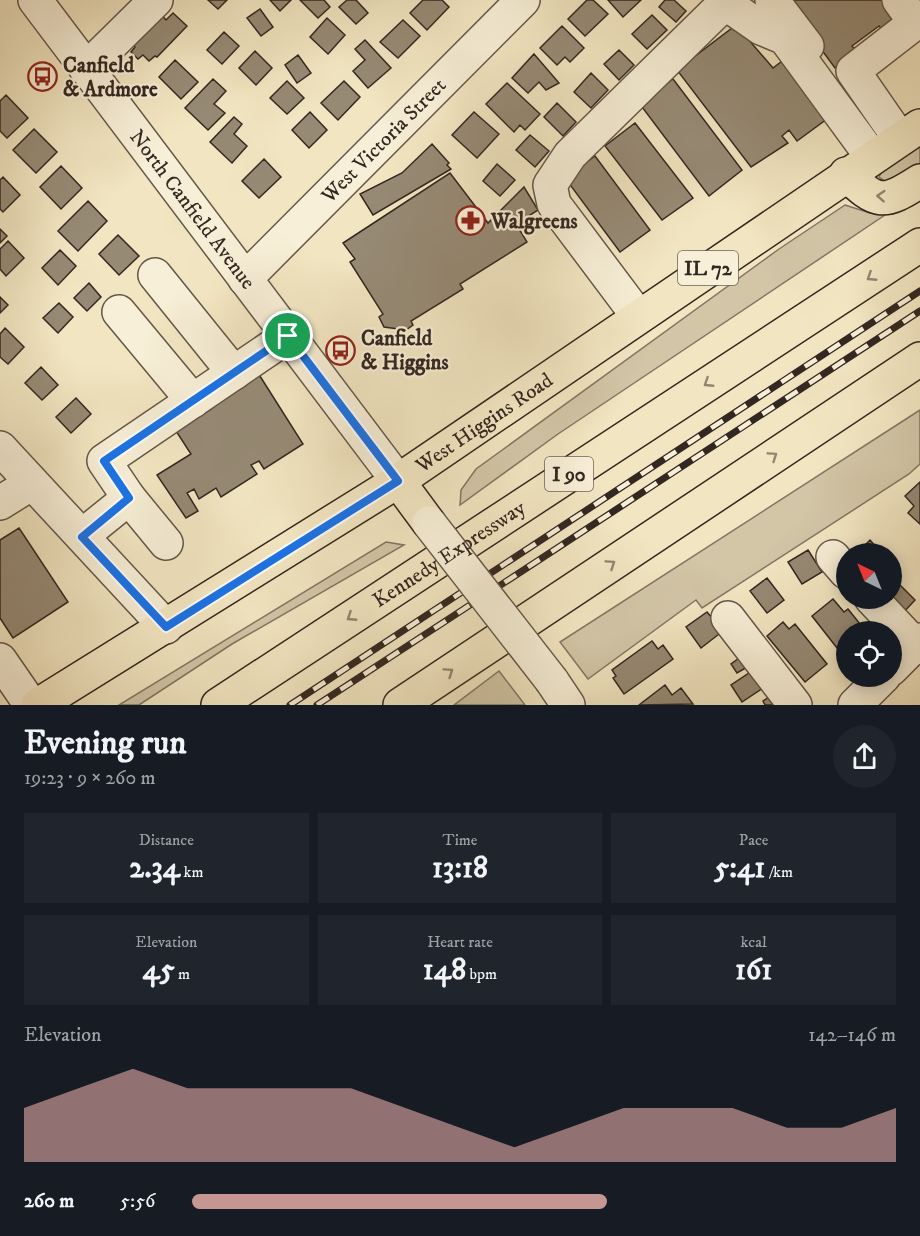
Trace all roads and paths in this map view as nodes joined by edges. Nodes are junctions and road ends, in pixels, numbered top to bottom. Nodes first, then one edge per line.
1 (35, 0) edge
2 (156, 0) edge
3 (524, 0) edge
4 (772, 0) edge
5 (898, 0) edge
6 (86, 69) junction
7 (852, 71) junction
8 (910, 132) edge
9 (859, 165) junction
10 (920, 181) edge
11 (920, 244) edge
12 (155, 275) dead end
13 (245, 279) junction
14 (119, 312) dead end
15 (638, 316) junction
16 (288, 336) junction
17 (920, 359) edge
18 (234, 373) junction
19 (193, 401) junction
20 (0, 448) edge
21 (398, 481) junction
22 (32, 483) junction
23 (129, 498) junction
24 (0, 503) edge
25 (429, 523) joint
26 (82, 537) junction
27 (166, 543) dead end
28 (882, 609) edge
29 (728, 618) dead end
30 (166, 627) junction
31 (917, 643) edge
32 (902, 658) edge
33 (0, 660) edge
34 (873, 687) edge
35 (560, 693) edge
36 (31, 705) edge
37 (38, 705) edge
38 (218, 705) edge
39 (400, 705) edge
40 (795, 705) edge
41 (855, 705) edge

1 - 6 street, North Canfield Avenue
2 - 6 street
3 - 13 street, West Victoria Street
4 - 7 street
5 - 7 street
6 - 13 street, North Canfield Avenue
7 - 8 street
8 - 9 main road, West Higgins Road / IL 72
10 -> 9 main road
9 - 15 main road, West Higgins Road / IL 72
9 - 15 street
11 -> 38 main road, Kennedy Expressway / I 90
12 - 18 street
13 - 16 street, North Canfield Avenue
14 - 19 street
15 - 21 main road, West Higgins Road / IL 72
16 - 18 street
16 - 21 street, North Canfield Avenue
39 -> 17 main road
18 - 19 street
19 - 23 street
20 - 22 street
21 - 25 main road, North Canfield Avenue
21 - 30 main road, West Higgins Road / IL 72
22 - 24 street
22 - 26 street
23 - 26 street
23 - 27 street
25 - 35 street, North Canfield Avenue, bridge
26 - 30 street
28 - 31 street
29 - 40 street
30 - 37 main road, West Higgins Road / IL 72
31 - 32 street
33 - 36 street
34 - 41 street

